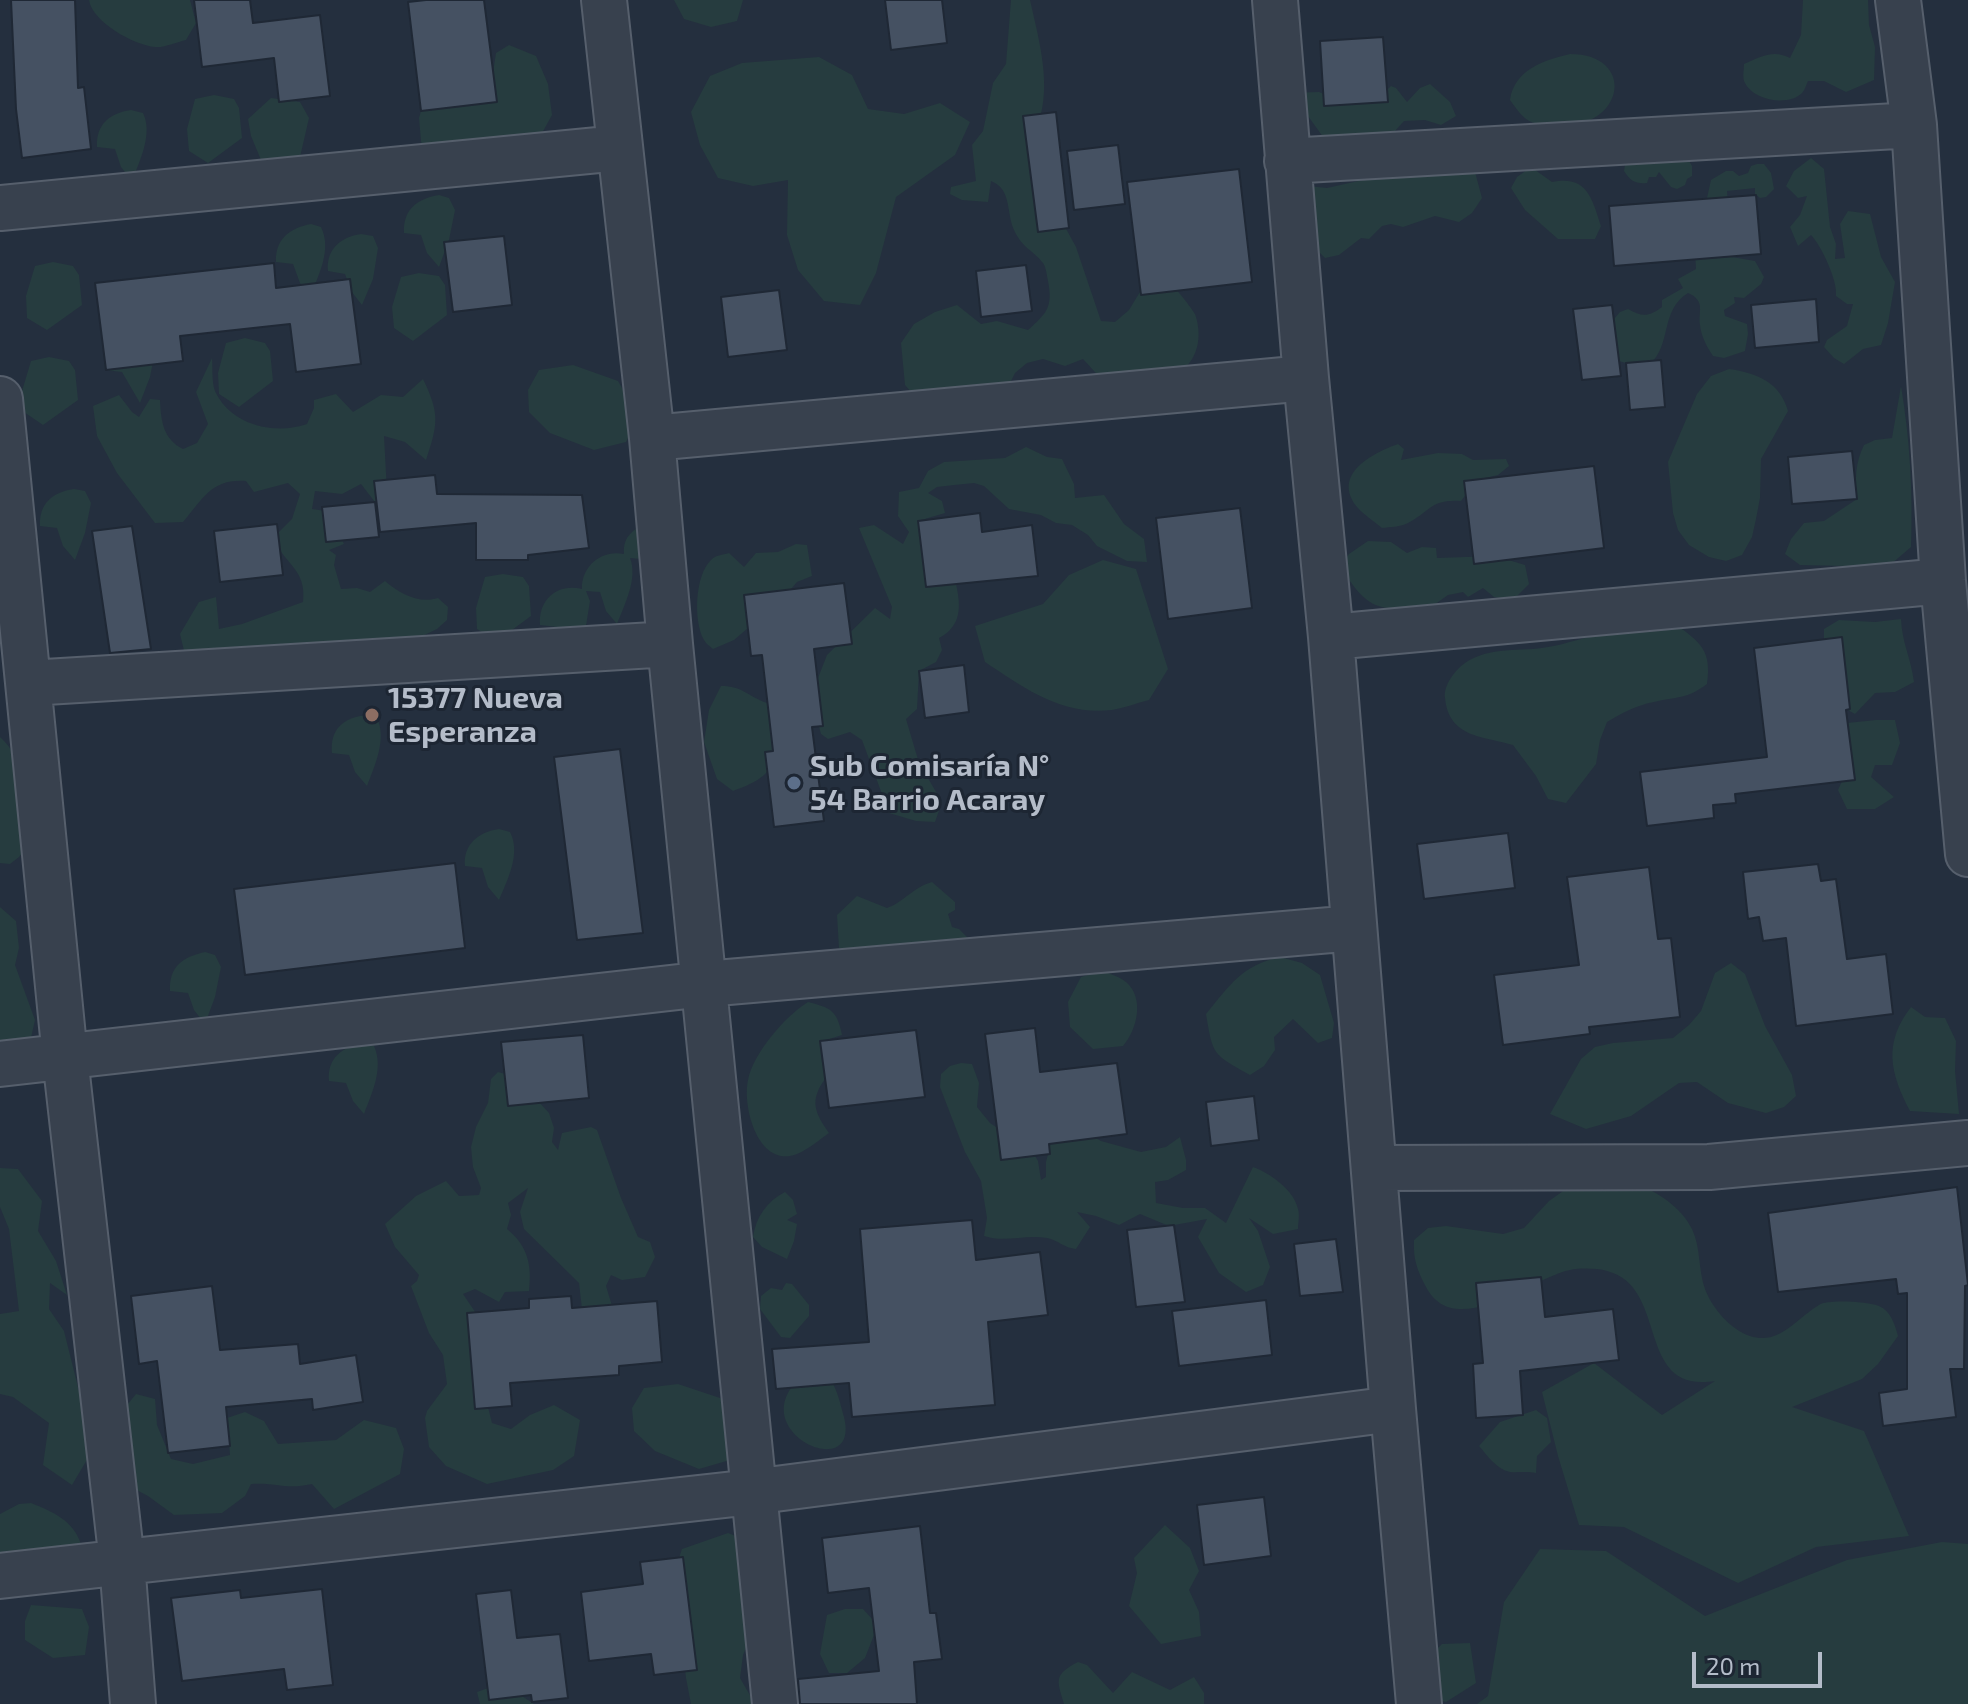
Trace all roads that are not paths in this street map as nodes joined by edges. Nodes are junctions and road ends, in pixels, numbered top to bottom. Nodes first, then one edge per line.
1 (604, 0) edge
2 (1275, 0) edge
3 (1898, 0) edge
4 (1914, 125) junction
5 (619, 148) junction
6 (1287, 161) junction
7 (0, 208) edge
8 (1949, 367) edge
9 (1306, 378) junction
10 (0, 399) edge
11 (652, 438) junction
12 (1943, 581) junction
13 (1331, 637) junction
14 (670, 644) junction
15 (29, 683) junction
16 (16, 731) edge
17 (1962, 751) edge
18 (1968, 854) edge
19 (1354, 928) junction
20 (705, 984) junction
21 (65, 1057) junction
22 (0, 1064) edge
23 (1968, 1143) edge
24 (1375, 1168) junction
25 (1393, 1409) junction
26 (752, 1492) junction
27 (122, 1562) junction
28 (0, 1576) edge
29 (133, 1704) edge
30 (775, 1704) edge
31 (1419, 1704) edge

1 - 5 street
2 - 6 street
3 - 4 street
4 - 6 street
4 - 8 street
5 - 7 street
5 - 11 street
6 - 9 street
8 - 12 street
9 - 11 street
9 - 13 street
10 - 15 street
11 - 14 street
12 - 13 street
12 - 17 street
13 - 19 street
14 - 15 street
14 - 20 street
15 - 16 street
16 - 21 street
17 - 18 street
19 - 20 street
19 - 24 street
20 - 21 street
20 - 26 street
21 - 22 street
21 - 27 street
23 - 24 street
24 - 25 street
25 - 26 street
25 - 31 street
26 - 27 street
26 - 30 street
27 - 28 street
27 - 29 street

